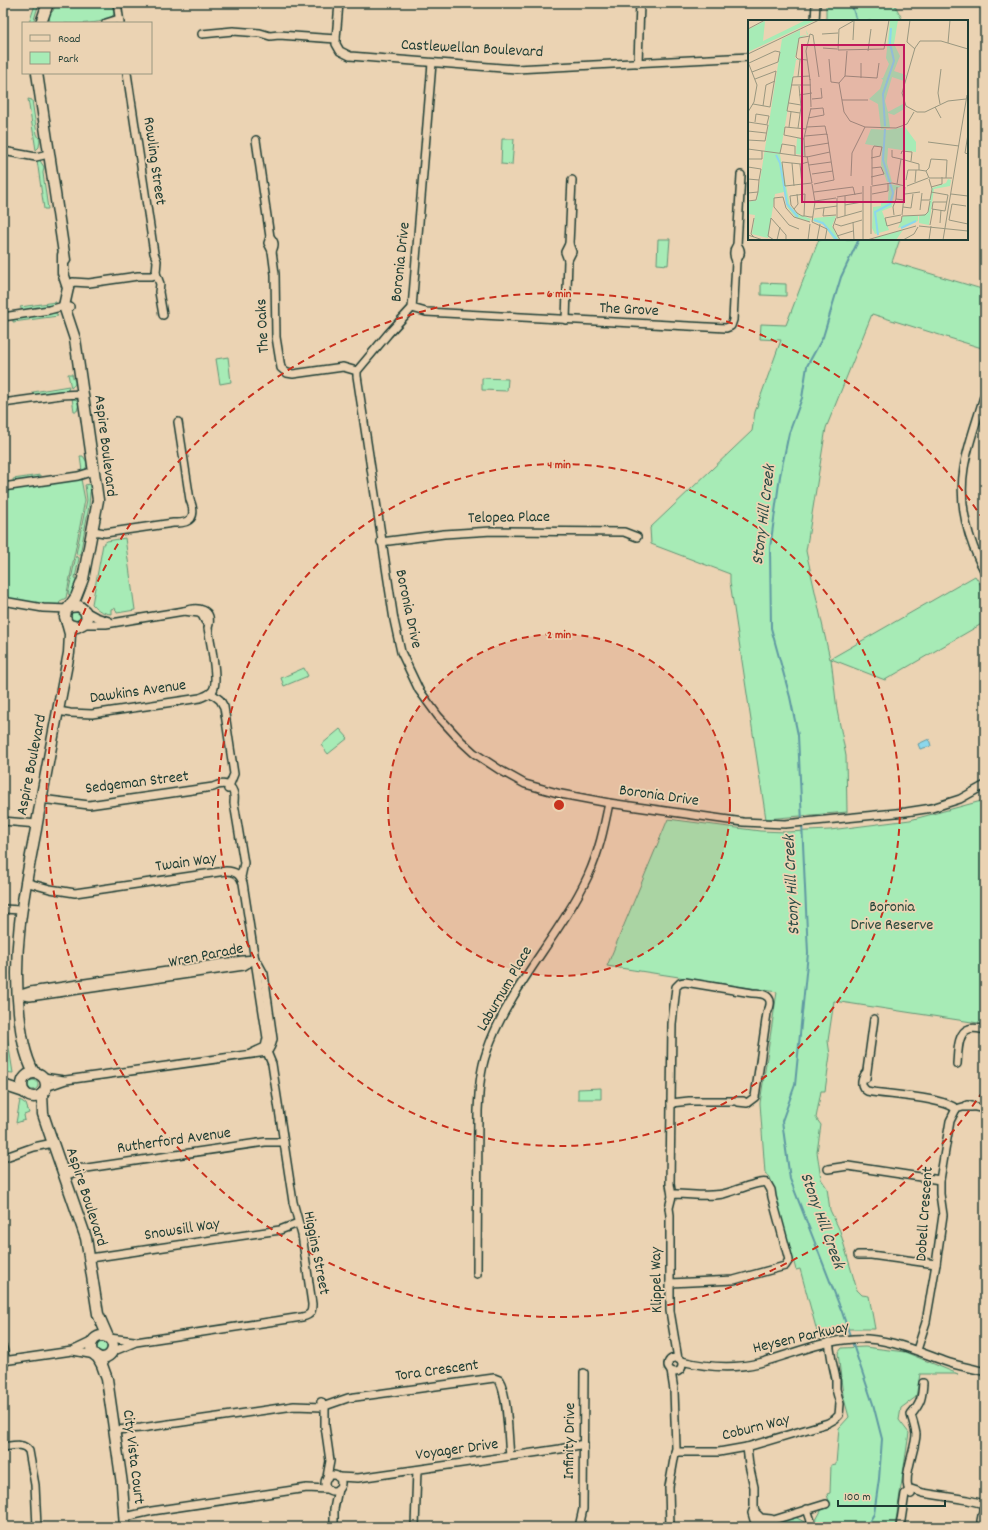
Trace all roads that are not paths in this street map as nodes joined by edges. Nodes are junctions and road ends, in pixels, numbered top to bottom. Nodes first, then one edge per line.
1 (48, 3) edge
2 (117, 3) edge
3 (339, 3) edge
4 (640, 3) edge
5 (816, 3) edge
6 (815, 20) edge
7 (120, 21) edge
8 (41, 22) edge
9 (202, 34) dead end
10 (336, 39) junction
11 (748, 57) edge
12 (432, 63) junction
13 (638, 63) junction
14 (37, 74) edge
15 (127, 74) edge
16 (256, 140) dead end
17 (3, 150) edge
18 (48, 152) junction
19 (741, 176) dead end
20 (572, 180) dead end
21 (153, 273) junction
22 (71, 285) junction
23 (66, 308) junction
24 (412, 308) junction
25 (163, 315) dead end
26 (3, 317) edge
27 (566, 320) junction
28 (357, 370) junction
29 (83, 391) junction
30 (985, 393) edge
31 (3, 403) edge
32 (178, 422) dead end
33 (95, 474) junction
34 (3, 487) edge
35 (93, 529) junction
36 (637, 537) dead end
37 (381, 542) junction
38 (985, 572) edge
39 (83, 580) junction
40 (4, 602) edge
41 (43, 608) junction
42 (69, 608) junction
43 (85, 610) junction
44 (67, 621) junction
45 (114, 622) junction
46 (82, 625) junction
47 (69, 653) junction
48 (213, 694) junction
49 (58, 709) junction
50 (985, 785) edge
51 (228, 788) junction
52 (42, 797) junction
53 (609, 803) junction
54 (3, 821) edge
55 (36, 826) junction
56 (238, 875) junction
57 (25, 884) junction
58 (3, 910) edge
59 (20, 913) junction
60 (255, 959) junction
61 (17, 995) junction
62 (874, 1019) dead end
63 (985, 1030) edge
64 (266, 1050) junction
65 (957, 1064) dead end
66 (3, 1081) edge
67 (36, 1081) junction
68 (3, 1085) edge
69 (27, 1094) junction
70 (671, 1101) junction
71 (954, 1107) junction
72 (985, 1109) edge
73 (43, 1114) junction
74 (284, 1139) junction
75 (52, 1140) junction
76 (3, 1158) edge
77 (828, 1169) dead end
78 (63, 1173) junction
79 (940, 1180) junction
80 (675, 1195) junction
81 (298, 1223) junction
82 (280, 1230) junction
83 (301, 1230) junction
84 (858, 1256) dead end
85 (90, 1258) junction
86 (936, 1264) junction
87 (477, 1274) dead end
88 (670, 1282) junction
89 (98, 1314) junction
90 (108, 1338) junction
91 (94, 1340) junction
92 (136, 1342) junction
93 (827, 1343) junction
94 (3, 1348) edge
95 (916, 1350) junction
96 (72, 1351) junction
97 (112, 1353) junction
98 (96, 1356) junction
99 (4, 1361) edge
100 (678, 1364) junction
101 (983, 1370) edge
102 (671, 1371) junction
103 (584, 1373) dead end
104 (107, 1379) junction
105 (923, 1383) dead end
106 (674, 1390) junction
107 (322, 1405) junction
108 (115, 1432) junction
109 (3, 1447) edge
110 (584, 1447) junction
111 (744, 1447) junction
112 (676, 1450) junction
113 (513, 1456) junction
114 (330, 1461) junction
115 (414, 1470) junction
116 (337, 1477) junction
117 (326, 1478) junction
118 (358, 1478) junction
119 (307, 1488) junction
120 (339, 1488) junction
121 (328, 1490) junction
122 (910, 1491) junction
123 (985, 1501) edge
124 (826, 1504) dead end
125 (334, 1509) junction
126 (583, 1509) junction
127 (807, 1509) junction
128 (124, 1514) junction
129 (811, 1521) dead end
130 (981, 1525) edge
131 (38, 1527) edge
132 (125, 1527) edge
133 (334, 1527) edge
134 (415, 1527) edge
135 (579, 1527) edge
136 (584, 1527) edge
137 (670, 1527) edge
138 (900, 1527) edge

1 - 8 street
2 - 7 street
3 - 10 street
4 - 13 street
5 - 6 street
9 - 10 street
10 - 12 street, Castlewellan Boulevard
11 - 13 street, Castlewellan Boulevard
12 - 13 street, Castlewellan Boulevard
12 - 24 street, Boronia Drive
14 - 18 street
15 - 21 street, Rowling Street
16 - 28 street, The Oaks
17 - 18 street
18 - 22 street
19 - 27 street, The Grove
20 - 27 street
21 - 22 street
21 - 25 street, Rowling Street
22 - 23 street, Aspire Boulevard
23 - 26 street
23 - 29 street, Aspire Boulevard
24 - 27 street, The Grove
24 - 28 street, Boronia Drive
28 - 37 street, Boronia Drive
29 - 31 street
29 - 33 street, Aspire Boulevard
30 - 38 street
32 - 35 street
33 - 34 street
33 - 35 street, Aspire Boulevard
35 - 39 street, Aspire Boulevard
36 - 37 street, Telopea Place
37 - 53 street, Boronia Drive
39 - 42 street, Aspire Boulevard
39 - 43 street, Aspire Boulevard
40 - 41 street
41 - 42 street
41 - 44 street
42 - 43 street
42 - 44 street
43 - 45 street, Dawkins Avenue
43 - 46 street
44 - 46 street
44 - 47 street, Aspire Boulevard
45 - 46 street, Dawkins Avenue
45 - 48 street, Dawkins Avenue
46 - 47 street, Aspire Boulevard
47 - 49 street, Aspire Boulevard
48 - 49 street, Dawkins Avenue
48 - 51 street
49 - 52 street, Aspire Boulevard
50 - 53 street, Boronia Drive
51 - 52 street, Sedgeman Street
51 - 56 street
52 - 55 street, Aspire Boulevard
53 - 87 street, Laburnum Place
54 - 55 street
55 - 57 street, Aspire Boulevard
56 - 57 street, Twain Way
56 - 60 street
57 - 59 street, Aspire Boulevard
58 - 59 street
59 - 61 street, Aspire Boulevard
60 - 61 street, Wren Parade
60 - 64 street
61 - 67 street, Aspire Boulevard
62 - 71 street
63 - 65 street
64 - 67 street
64 - 74 street, Higgins Street
66 - 67 street
67 - 69 street
67 - 69 street
67 - 73 street, Aspire Boulevard
68 - 69 street
69 - 73 street, Aspire Boulevard
70 - 70 street
70 - 80 street
71 - 72 street
71 - 79 street, Dobell Crescent
73 - 75 street, Aspire Boulevard
74 - 78 street, Rutherford Avenue
74 - 81 street, Higgins Street
75 - 76 street
75 - 78 street, Aspire Boulevard
77 - 79 street
78 - 85 street, Aspire Boulevard
79 - 86 street, Dobell Crescent
80 - 88 street, Klippel Way
80 - 88 street
81 - 82 street, Snowsill Way
81 - 83 street, Higgins Street
82 - 83 street, Snowsill Way
82 - 85 street, Snowsill Way
83 - 92 street, Higgins Street
84 - 86 street
85 - 89 street, Aspire Boulevard
86 - 95 street, Dobell Crescent
88 - 100 street, Klippel Way
89 - 90 street, Aspire Boulevard
89 - 91 street, Aspire Boulevard
90 - 91 street
90 - 92 street, Higgins Street
90 - 97 street
91 - 96 street
91 - 98 street
92 - 97 street, Higgins Street
93 - 95 street, Heysen Parkway
93 - 100 street, Heysen Parkway
93 - 111 street, Coburn Way
94 - 99 street
95 - 101 street, Heysen Parkway
96 - 98 street
96 - 99 street
97 - 98 street
97 - 104 street
98 - 104 street
100 - 102 street, Heysen Parkway
100 - 102 street
100 - 106 street
102 - 106 street
103 - 110 street, Infinity Drive
104 - 108 street, City Vista Court
105 - 122 street
106 - 112 street
107 - 108 street, Tora Crescent
107 - 113 street, Tora Crescent
107 - 114 street
108 - 128 street, City Vista Court
109 - 131 street
110 - 113 street, Voyager Drive
110 - 126 street, Infinity Drive
111 - 112 street, Coburn Way
111 - 127 street
112 - 137 street
113 - 115 street, Voyager Drive
114 - 116 street
114 - 117 street
115 - 118 street, Voyager Drive
115 - 134 street
116 - 117 street
116 - 118 street, Voyager Drive
116 - 120 street
117 - 119 street
117 - 121 street
118 - 120 street, Voyager Drive
119 - 121 street
119 - 128 street
120 - 121 street
120 - 125 street
121 - 125 street
122 - 123 street
122 - 138 street
123 - 130 street
124 - 127 street
125 - 133 street
126 - 135 street, Infinity Drive
126 - 136 street, Infinity Drive
127 - 129 street
128 - 132 street, City Vista Court

